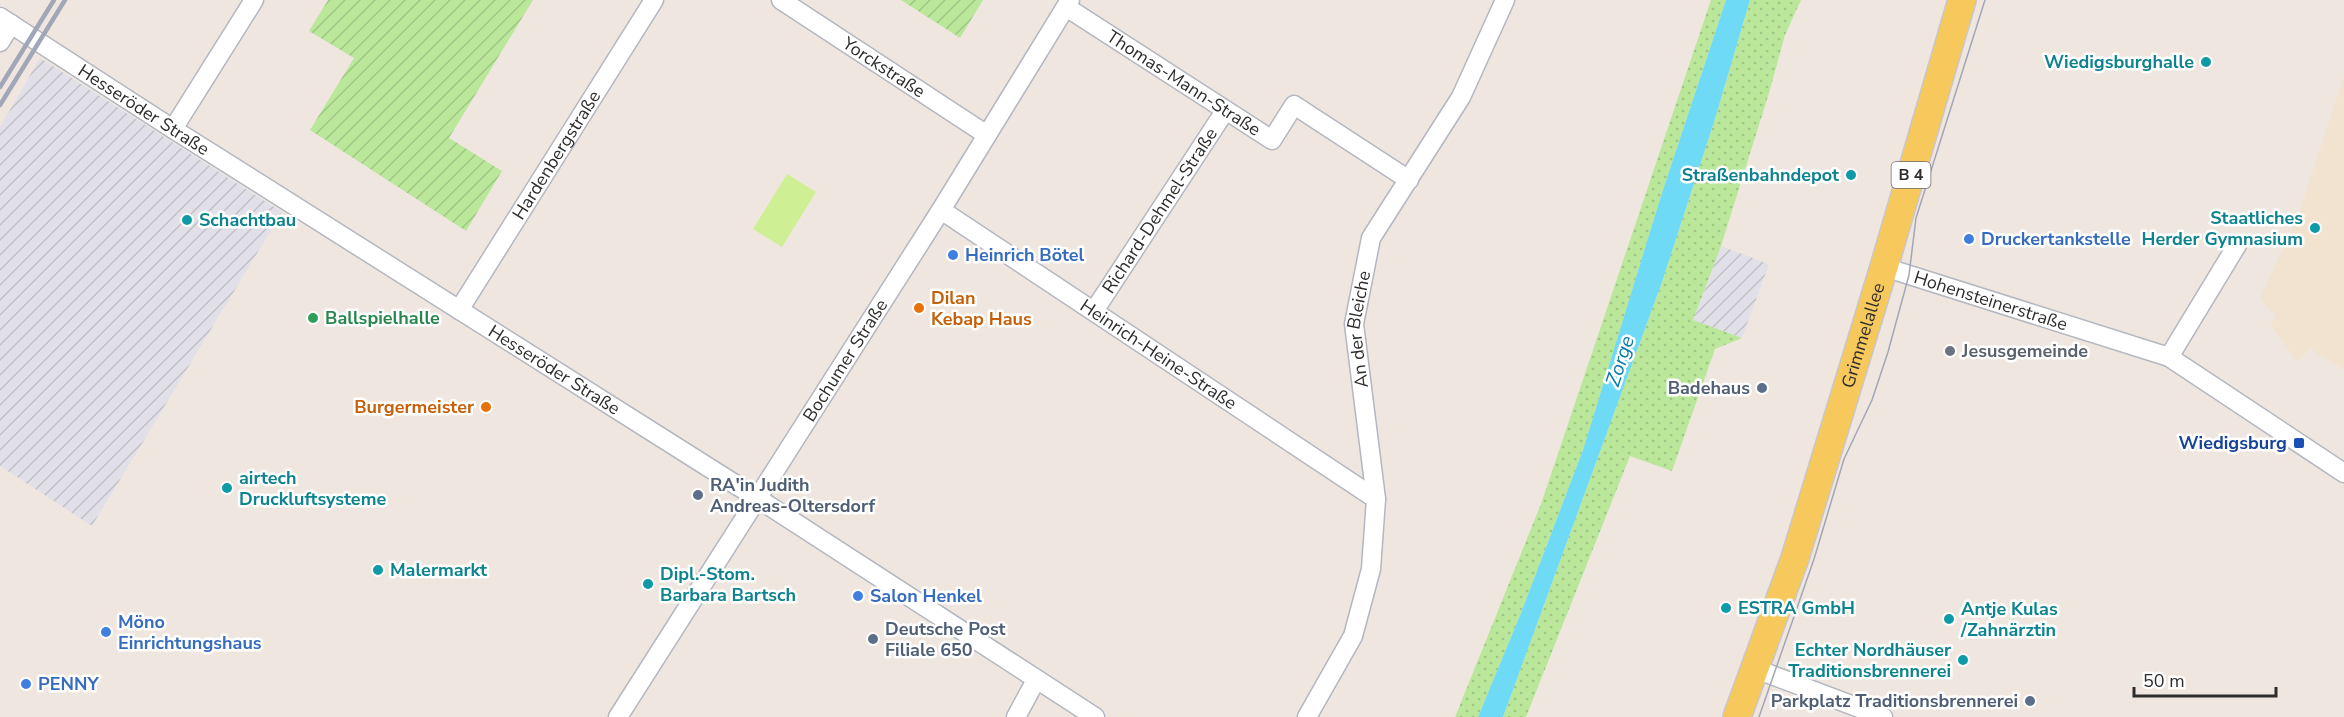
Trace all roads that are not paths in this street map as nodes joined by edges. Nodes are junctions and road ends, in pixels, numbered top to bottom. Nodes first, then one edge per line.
1 (254, 0) edge
2 (654, 0) edge
3 (781, 0) edge
4 (1504, 0) edge
5 (1962, 0) edge
6 (1068, 4) edge
7 (6, 21) edge
8 (0, 42) edge
9 (1225, 111) junction
10 (173, 129) junction
11 (987, 135) junction
12 (1409, 180) junction
13 (941, 210) junction
14 (2237, 244) dead end
15 (1884, 267) junction
16 (459, 310) junction
17 (1094, 311) junction
18 (2169, 357) junction
19 (2344, 473) edge
20 (757, 498) junction
21 (1376, 499) junction
22 (1756, 669) junction
23 (1036, 680) junction
24 (618, 717) edge
25 (1016, 717) edge
26 (1095, 717) edge
27 (1307, 717) edge
28 (1737, 717) edge
29 (1882, 717) edge

1 - 10 street
2 - 16 street, Hardenbergstraße
3 - 11 street, Yorckstraße
4 - 12 street, An der Bleiche
5 - 15 main road, Grimmelallee / B 4
6 - 9 street, Thomas-Mann-Straße
6 - 11 street, Bochumer Straße
7 - 8 street, Hesseröder Straße
7 - 10 street, Hesseröder Straße
9 - 12 street, Thomas-Mann-Straße
9 - 17 street, Richard-Dehmel-Straße
10 - 16 street, Hesseröder Straße
11 - 13 street, Bochumer Straße
12 - 21 street, An der Bleiche
13 - 17 street, Heinrich-Heine-Straße
13 - 20 street, Bochumer Straße
14 - 18 street
15 - 18 street, Hohensteinerstraße
15 - 22 main road, Grimmelallee / B 4
16 - 20 street, Hesseröder Straße
17 - 21 street, Heinrich-Heine-Straße
18 - 19 street, Hohensteinerstraße
20 - 23 street, Hesseröder Straße
20 - 24 street, Bochumer Straße
21 - 27 street, An der Bleiche
22 - 28 main road, Grimmelallee / B 4
22 - 29 street
23 - 25 street
23 - 26 street, Hesseröder Straße

